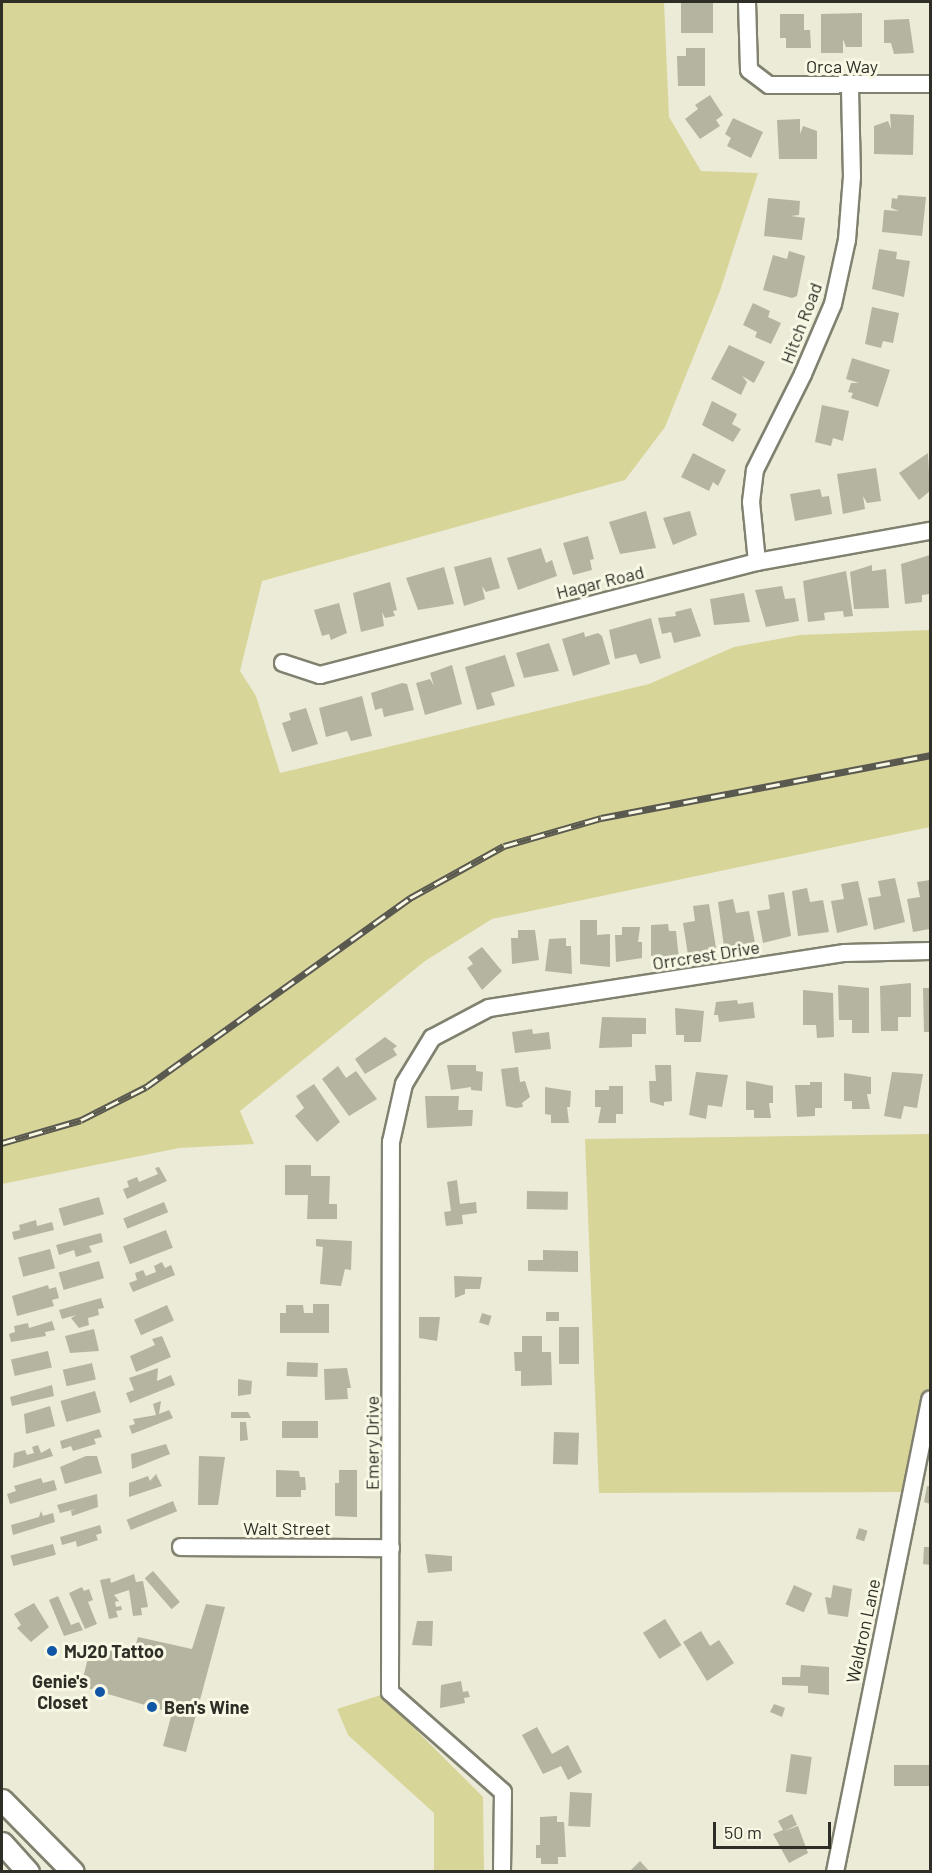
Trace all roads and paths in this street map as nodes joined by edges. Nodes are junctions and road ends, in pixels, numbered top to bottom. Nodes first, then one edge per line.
1 (747, 2) edge
2 (930, 84) edge
3 (850, 87) junction
4 (930, 531) edge
5 (757, 562) junction
6 (283, 663) dead end
7 (930, 951) edge
8 (489, 1008) joint
9 (930, 1399) edge
10 (182, 1546) dead end
11 (391, 1548) junction
12 (2, 1800) edge
13 (2, 1843) edge
14 (28, 1872) edge
15 (73, 1872) edge
16 (502, 1872) edge
17 (835, 1872) edge

1 - 3 street, Orca Way
2 - 3 street, Orca Way
3 - 5 street, Hitch Road
4 - 5 street, Hagar Road
5 - 6 street, Hagar Road
7 - 8 street, Orrcrest Drive
8 - 11 street, Emery Drive
9 - 17 street, Waldron Lane
10 - 11 street, Walt Street
11 - 16 street, Emery Drive
12 - 15 main road
13 - 14 main road

